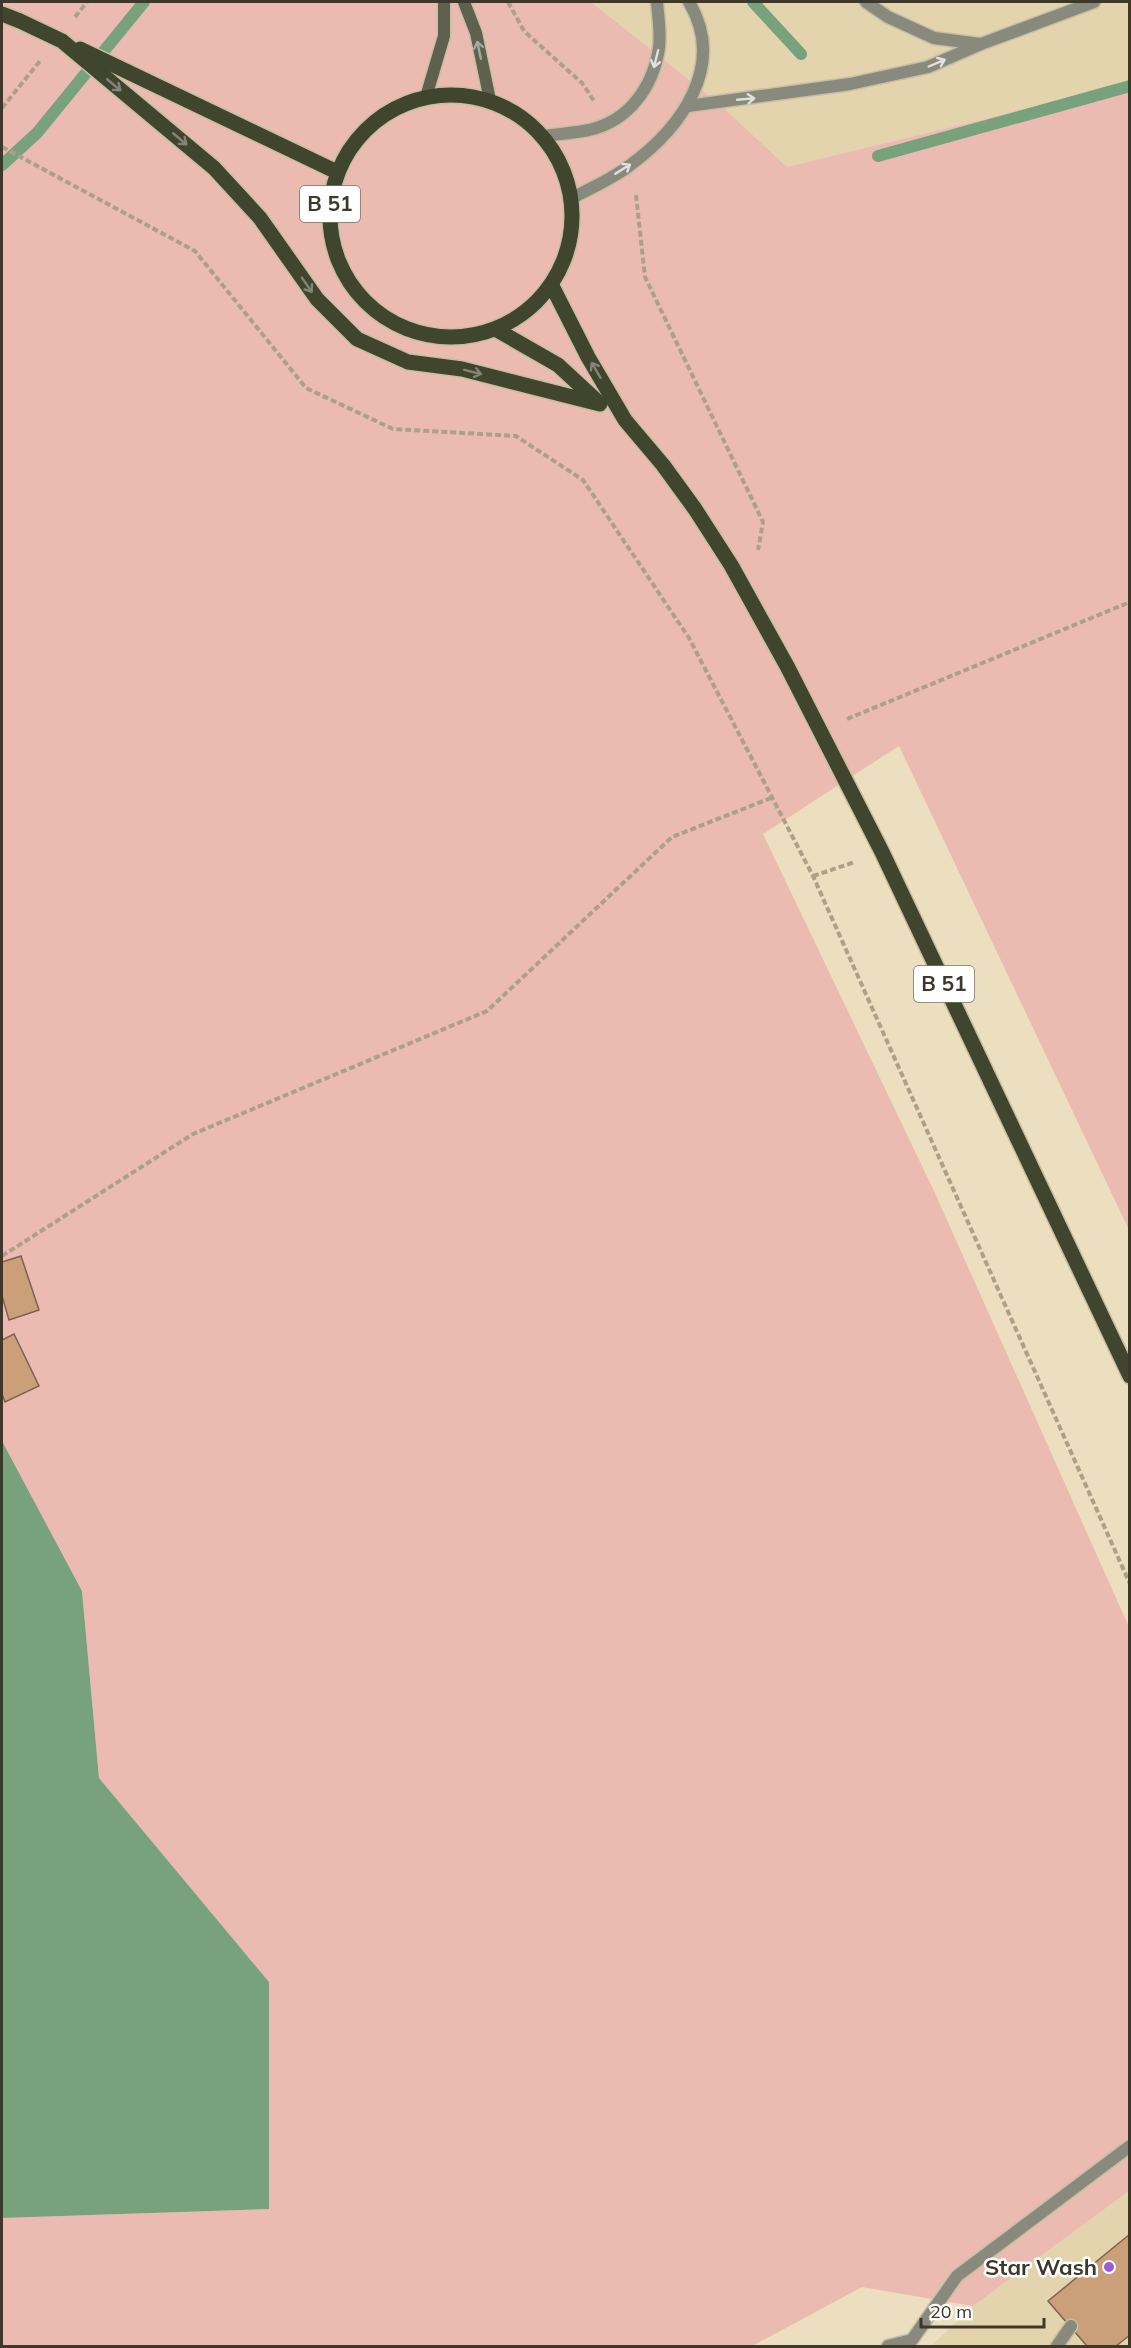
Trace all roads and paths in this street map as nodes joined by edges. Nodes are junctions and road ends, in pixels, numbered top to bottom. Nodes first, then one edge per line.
1 (444, 2) edge
2 (464, 2) edge
3 (507, 2) edge
4 (657, 2) edge
5 (689, 2) edge
6 (866, 2) edge
7 (1094, 2) edge
8 (2, 14) edge
9 (62, 40) junction
10 (981, 44) junction
11 (426, 97) junction
12 (490, 100) junction
13 (688, 106) junction
14 (608, 122) junction
15 (543, 136) junction
16 (2, 147) edge
17 (627, 168) junction
18 (337, 172) junction
19 (572, 198) junction
20 (552, 286) junction
21 (497, 330) junction
22 (600, 404) junction
23 (625, 420) junction
24 (748, 598) junction
25 (1130, 602) edge
26 (819, 730) junction
27 (771, 798) junction
28 (882, 852) junction
29 (813, 876) junction
30 (2, 1256) edge
31 (1130, 1376) edge
32 (1130, 1584) edge
33 (1130, 2146) edge
34 (1071, 2326) dead end
35 (913, 2343) edge
36 (888, 2346) edge
37 (1057, 2346) edge

1 - 11 main road
12 -> 2 main road
3 - 14 path
4 -> 14 street
5 - 13 street
6 - 10 street
7 - 10 street
8 - 9 main road, B 51, bridge
9 - 18 main road, B 51
9 -> 22 main road, B 51
13 -> 10 street
11 - 12 main road, B 51
11 - 18 main road, B 51
12 - 15 main road, B 51
13 - 17 street
14 - 15 street
15 - 19 main road, B 51
16 - 27 path
19 -> 17 street
17 - 24 path
18 - 21 main road, B 51
19 - 20 main road, B 51
20 - 21 main road, B 51
23 -> 20 main road, B 51
21 - 22 main road, B 51
22 - 23 main road, B 51
23 - 24 main road, B 51
24 - 26 main road, B 51
25 - 26 path
26 - 28 main road, B 51
27 - 29 path
27 - 30 path
28 - 29 path
28 - 31 main road, B 51
29 - 32 path
33 - 35 street
34 - 37 street
35 - 36 street

